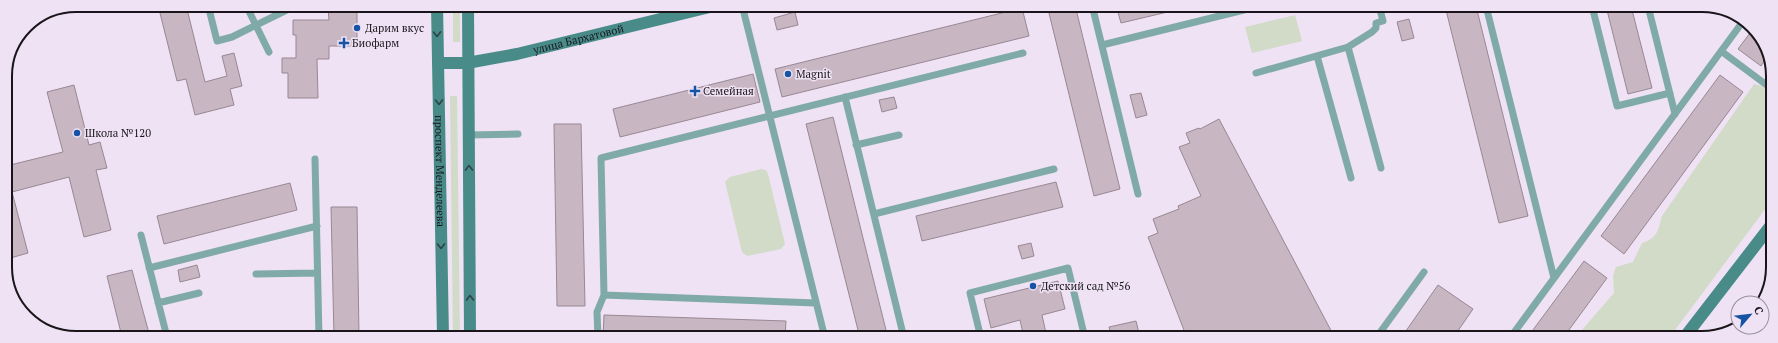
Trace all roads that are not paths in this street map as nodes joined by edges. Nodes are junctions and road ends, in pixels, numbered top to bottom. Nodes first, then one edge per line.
1 (210, 12) edge
2 (250, 12) edge
3 (283, 12) edge
4 (437, 12) edge
5 (468, 12) edge
6 (689, 12) edge
7 (744, 12) edge
8 (1094, 12) edge
9 (1239, 12) edge
10 (1381, 12) edge
11 (1488, 12) edge
12 (1594, 12) edge
13 (1650, 12) edge
14 (256, 25) junction
15 (1740, 25) edge
16 (1102, 45) junction
17 (1348, 47) junction
18 (1721, 51) junction
19 (269, 52) dead end
20 (1023, 54) dead end
21 (1317, 56) junction
22 (438, 63) junction
23 (467, 63) junction
24 (1256, 73) dead end
25 (1766, 85) edge
26 (1670, 93) junction
27 (845, 97) junction
28 (1675, 114) junction
29 (770, 116) junction
30 (518, 134) dead end
31 (468, 135) junction
32 (899, 135) dead end
33 (856, 145) junction
34 (315, 159) dead end
35 (1382, 168) dead end
36 (1054, 169) dead end
37 (1351, 178) dead end
38 (1138, 194) dead end
39 (874, 214) junction
40 (316, 226) junction
41 (1766, 232) edge
42 (141, 235) dead end
43 (149, 268) junction
44 (1424, 272) dead end
45 (317, 273) junction
46 (256, 274) dead end
47 (1554, 278) junction
48 (199, 293) dead end
49 (604, 295) junction
50 (158, 303) junction
51 (816, 303) junction
52 (165, 331) edge
53 (318, 331) edge
54 (443, 331) edge
55 (470, 331) edge
56 (598, 331) edge
57 (823, 331) edge
58 (902, 331) edge
59 (979, 331) edge
60 (1083, 331) edge
61 (1381, 331) edge
62 (1515, 331) edge
63 (1689, 331) edge

1 - 14 lane
2 - 14 lane
3 - 14 lane
4 -> 22 main road, проспект Менделеева
5 - 23 main road
6 - 23 main road, улица Бархатовой
7 - 29 lane
8 - 16 lane
9 - 16 lane
10 - 17 lane
11 - 47 lane
12 - 26 lane
13 - 26 lane
14 - 19 lane
15 - 18 lane
16 - 38 lane
17 - 21 lane
17 - 35 lane
18 - 25 lane
18 - 28 lane
20 - 27 lane
21 - 24 lane
21 - 37 lane
22 - 23 main road, улица Бархатовой
22 -> 54 main road, проспект Менделеева
23 - 31 main road
26 - 28 lane
27 - 29 lane
27 - 33 lane
28 - 47 lane
29 - 49 lane
29 - 51 lane
30 - 31 lane
55 -> 31 main road
32 - 33 lane
33 - 39 lane
34 - 40 lane
36 - 39 lane
39 - 58 lane
40 - 43 lane
40 - 45 lane
41 - 63 main road
42 - 43 lane
43 - 50 lane
44 - 61 lane
45 - 46 lane
45 - 53 lane
47 - 62 lane
48 - 50 lane
49 - 51 lane
49 - 56 lane
50 - 52 lane
51 - 57 lane
59 - 60 lane

